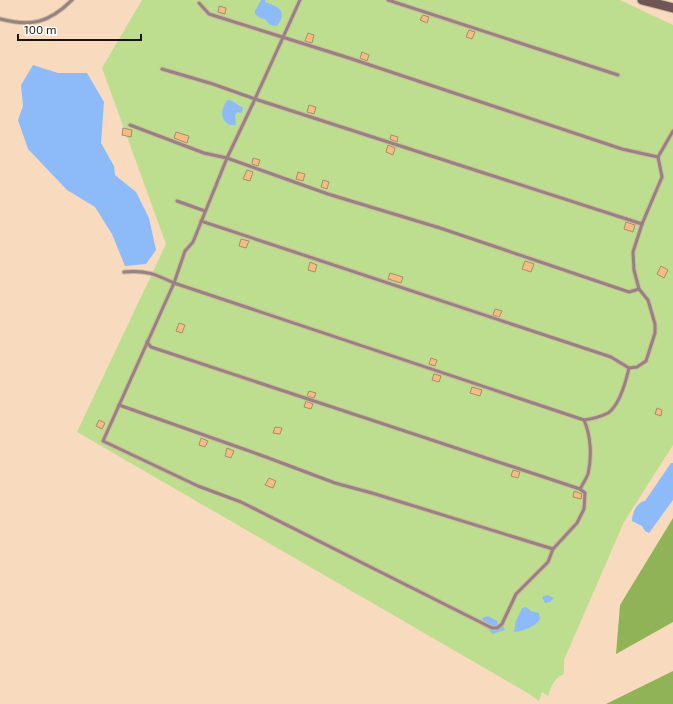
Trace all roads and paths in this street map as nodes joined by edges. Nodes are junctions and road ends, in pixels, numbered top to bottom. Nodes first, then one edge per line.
1 (72, 0) edge
2 (300, 0) edge
3 (388, 0) edge
4 (642, 0) edge
5 (199, 3) dead end
6 (673, 8) edge
7 (0, 19) edge
8 (283, 38) junction
9 (162, 69) dead end
10 (618, 75) dead end
11 (255, 99) junction
12 (130, 125) dead end
13 (673, 131) edge
14 (658, 157) junction
15 (227, 158) junction
16 (177, 201) dead end
17 (205, 211) junction
18 (201, 221) junction
19 (642, 224) junction
20 (124, 272) dead end
21 (174, 283) junction
22 (639, 289) junction
23 (148, 342) junction
24 (629, 368) junction
25 (119, 405) junction
26 (584, 420) junction
27 (580, 489) junction
28 (553, 549) junction

1 - 7 lane
2 - 8 lane
3 - 10 lane
4 - 6 street
5 - 8 lane
8 - 11 lane
8 - 14 lane
9 - 11 lane
11 - 15 lane
11 - 19 lane
12 - 15 lane
13 - 14 lane
14 - 19 lane
15 - 17 lane
15 - 22 lane
16 - 17 lane
17 - 18 lane
18 - 21 lane
18 - 24 lane
19 - 22 lane
20 - 21 lane
21 - 23 lane
21 - 26 lane
22 - 24 lane
23 - 25 lane
23 - 27 lane
24 - 26 lane
25 - 28 lane
25 - 28 lane
26 - 27 lane
27 - 28 lane

